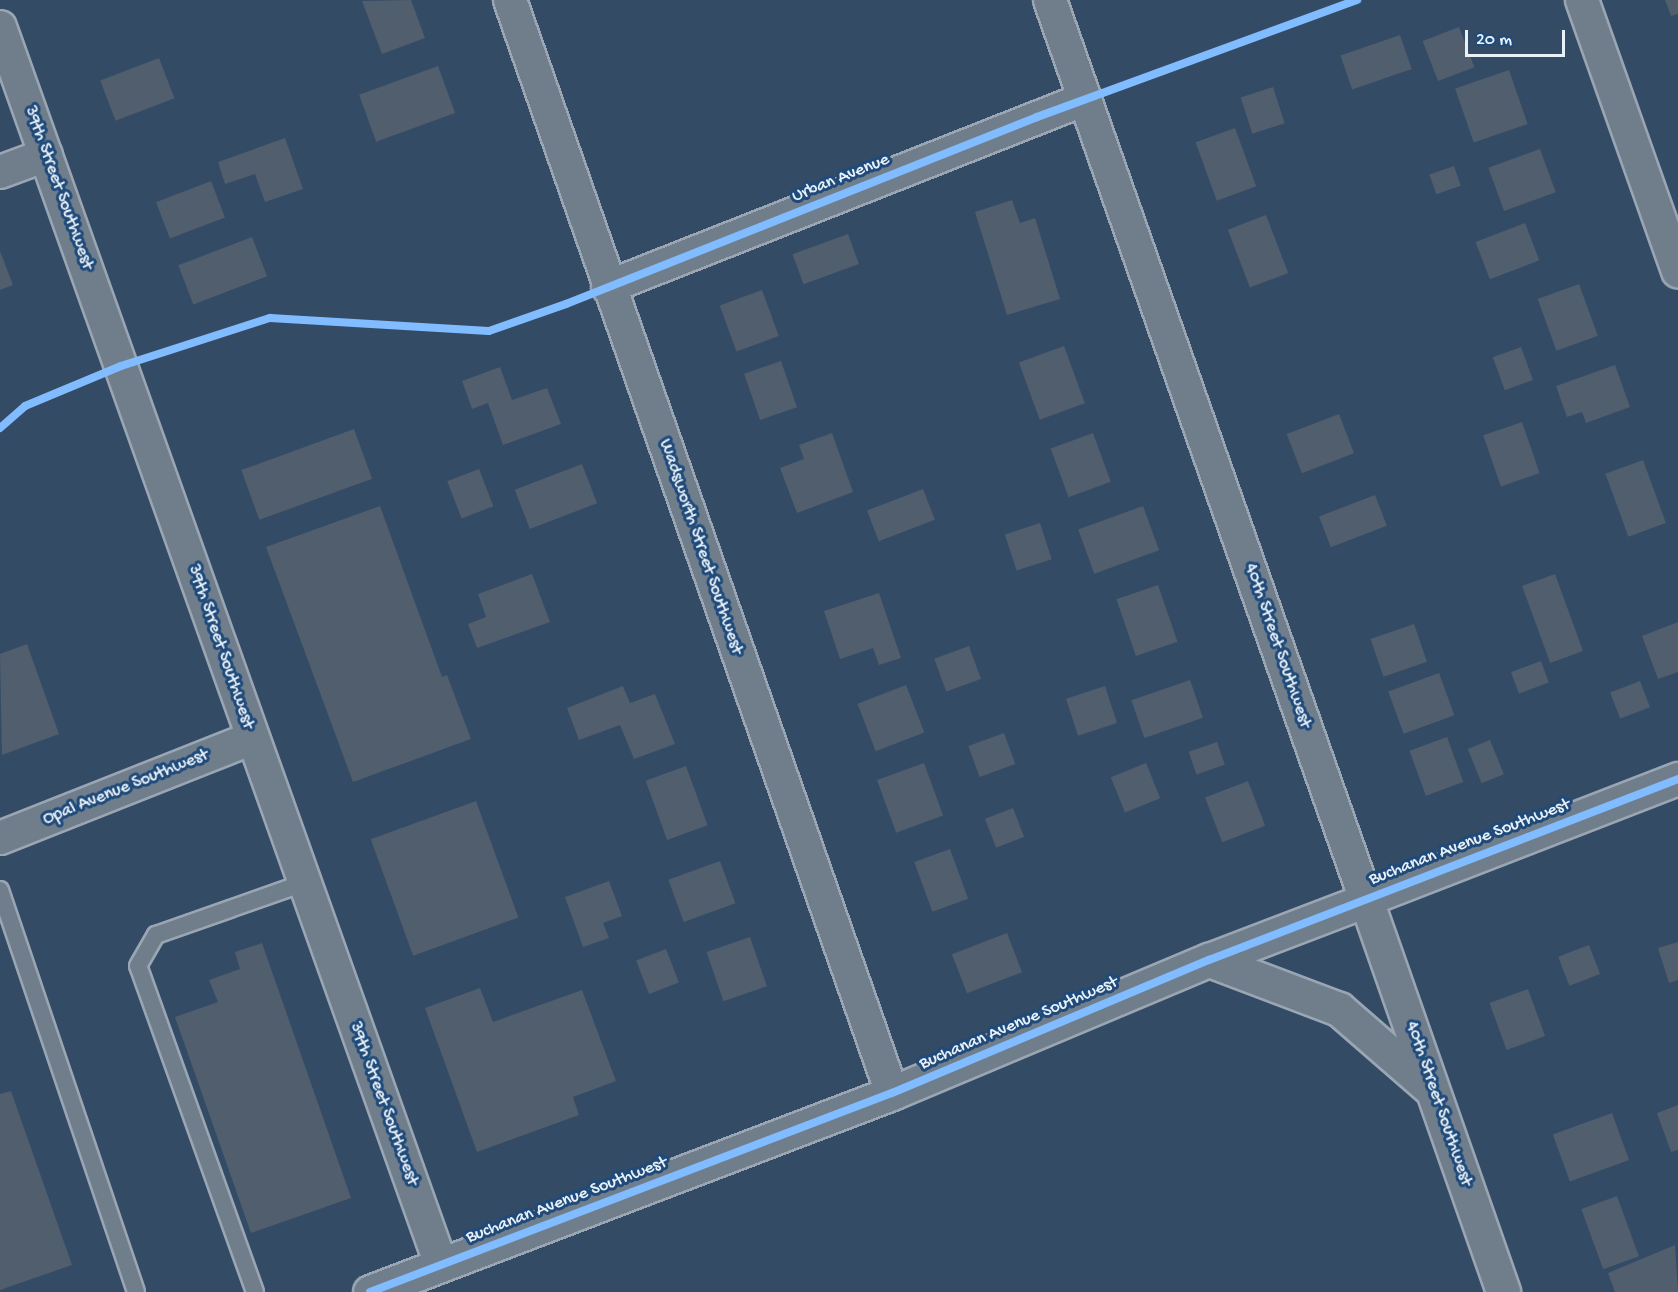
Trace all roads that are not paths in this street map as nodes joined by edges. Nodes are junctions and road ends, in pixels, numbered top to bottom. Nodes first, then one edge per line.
1 (510, 0) edge
2 (1050, 0) edge
3 (1582, 0) edge
4 (0, 27) edge
5 (1085, 99) junction
6 (46, 155) junction
7 (0, 172) edge
8 (1678, 271) edge
9 (608, 287) junction
10 (252, 738) junction
11 (1678, 779) edge
12 (0, 838) edge
13 (304, 883) junction
14 (0, 890) edge
15 (1366, 900) junction
16 (1209, 960) junction
17 (1432, 1090) junction
18 (892, 1093) junction
19 (441, 1265) junction
20 (136, 1292) edge
21 (255, 1292) edge
22 (370, 1292) edge
23 (1503, 1292) edge

1 - 9 street, Wadsworth Street Southwest
2 - 5 street, 40th Street Southwest
3 - 8 street
4 - 6 street, 39th Street Southwest
5 - 9 street, Urban Avenue
5 - 15 street, 40th Street Southwest
6 - 7 street
6 - 10 street, 39th Street Southwest
9 - 18 street, Wadsworth Street Southwest
10 - 12 street, Opal Avenue Southwest
10 - 13 street, 39th Street Southwest
11 - 15 street, Buchanan Avenue Southwest
13 - 19 street, 39th Street Southwest
13 - 21 lane
14 - 20 lane
15 - 16 street, Buchanan Avenue Southwest
15 - 17 street, 40th Street Southwest
16 - 17 street
16 - 18 street, Buchanan Avenue Southwest
17 - 23 street, 40th Street Southwest
18 - 19 street, Buchanan Avenue Southwest
19 - 22 street, Buchanan Avenue Southwest

